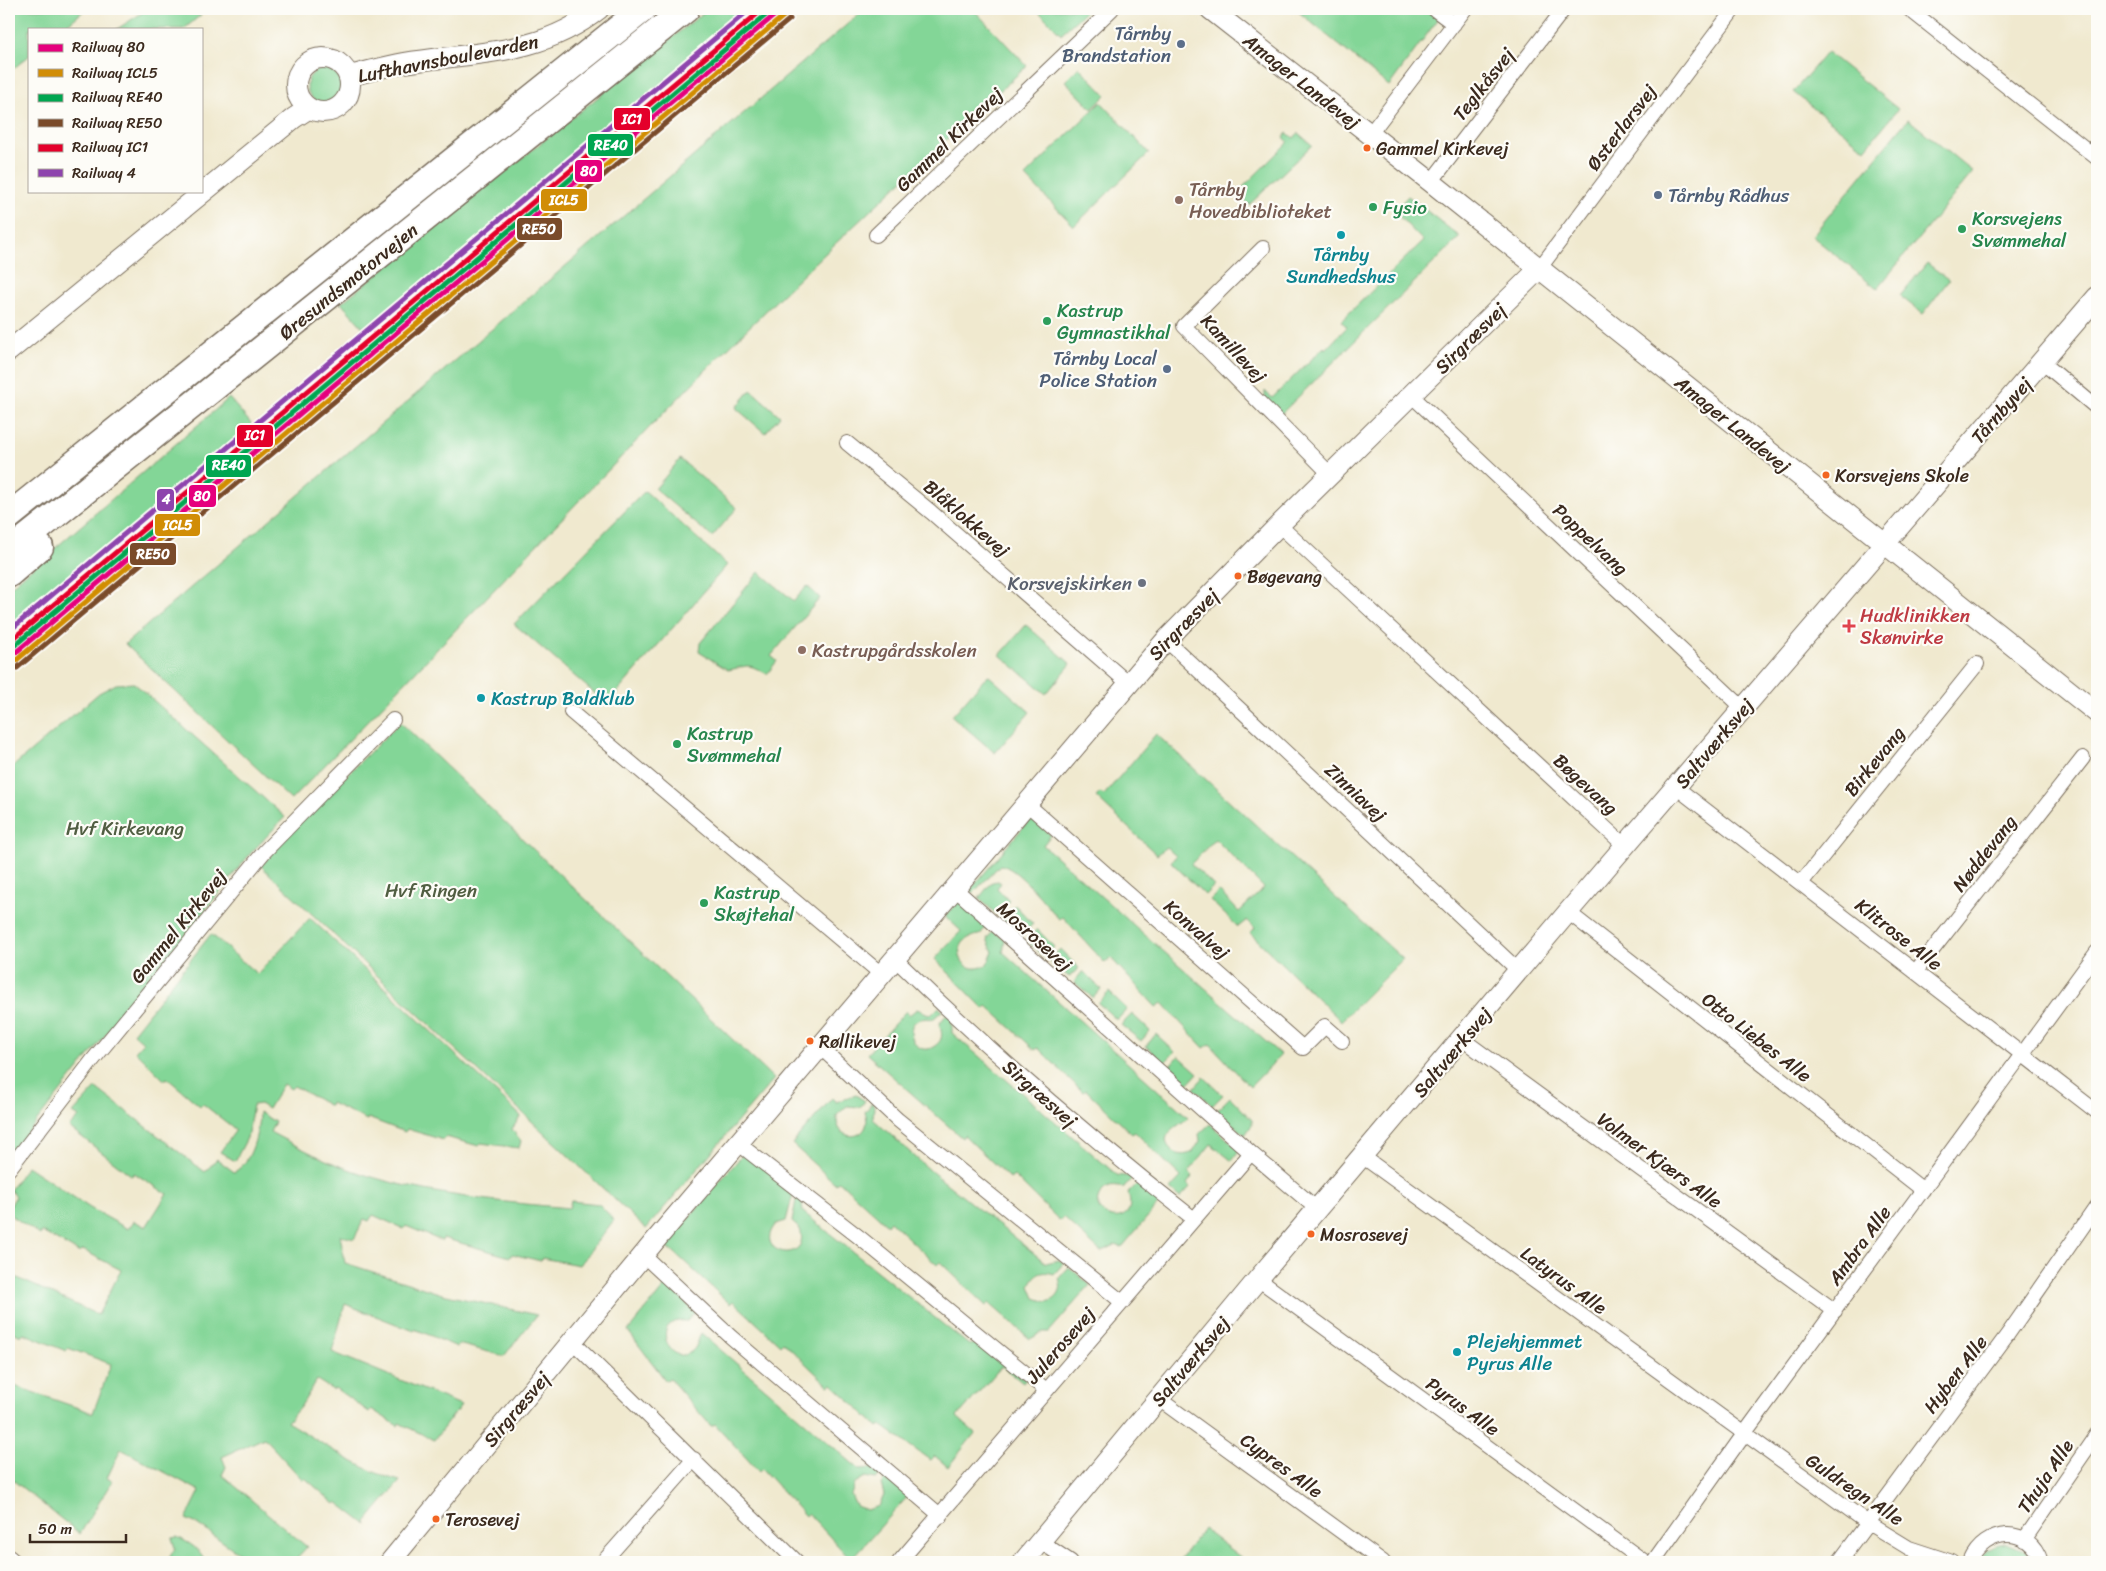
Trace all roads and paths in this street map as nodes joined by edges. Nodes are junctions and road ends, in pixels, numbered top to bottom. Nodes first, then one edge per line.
1 (599, 9) edge
2 (644, 9) edge
3 (686, 9) edge
4 (1112, 9) edge
5 (1210, 9) edge
6 (1434, 9) edge
7 (1465, 9) edge
8 (1564, 9) edge
9 (1734, 9) edge
10 (1908, 9) edge
11 (1454, 24) junction
12 (349, 76) junction
13 (303, 102) junction
14 (1370, 134) junction
15 (2097, 158) edge
16 (202, 177) edge
17 (1431, 182) junction
18 (185, 192) edge
19 (876, 235) dead end
20 (1263, 248) dead end
21 (1539, 270) junction
22 (2097, 297) edge
23 (9, 337) edge
24 (9, 351) edge
25 (2042, 362) junction
26 (233, 374) junction
27 (1412, 396) junction
28 (2097, 408) edge
29 (847, 443) dead end
30 (1331, 475) junction
31 (9, 516) edge
32 (1279, 525) junction
33 (1884, 544) junction
34 (9, 552) edge
35 (9, 574) edge
36 (1166, 640) junction
37 (1977, 664) dead end
38 (1128, 683) junction
39 (1744, 708) junction
40 (571, 712) dead end
41 (2097, 713) edge
42 (393, 720) dead end
43 (2083, 758) dead end
44 (1677, 788) junction
45 (1027, 804) junction
46 (1625, 846) junction
47 (1801, 883) junction
48 (954, 888) junction
49 (1568, 912) junction
50 (2097, 952) edge
51 (894, 958) junction
52 (1916, 971) junction
53 (1520, 972) junction
54 (880, 973) junction
55 (1462, 1039) junction
56 (1342, 1041) dead end
57 (818, 1046) junction
58 (2023, 1053) junction
59 (2097, 1112) edge
60 (738, 1144) junction
61 (1251, 1153) junction
62 (1362, 1156) junction
63 (9, 1169) edge
64 (1923, 1190) junction
65 (2097, 1206) edge
66 (1318, 1209) junction
67 (1194, 1219) junction
68 (643, 1255) junction
69 (1258, 1279) junction
70 (1122, 1302) junction
71 (1835, 1310) junction
72 (573, 1342) junction
73 (1046, 1390) junction
74 (1159, 1399) junction
75 (1744, 1434) junction
76 (2097, 1434) edge
77 (694, 1459) junction
78 (941, 1516) junction
79 (1868, 1523) junction
80 (2024, 1540) junction
81 (1040, 1542) junction
82 (9, 1557) edge
83 (15, 1562) edge
84 (390, 1562) edge
85 (603, 1562) edge
86 (797, 1562) edge
87 (899, 1562) edge
88 (1023, 1562) edge
89 (1071, 1562) edge
90 (1383, 1562) edge
91 (1645, 1562) edge
92 (1654, 1562) edge
93 (1839, 1562) edge
94 (1952, 1562) edge
95 (1970, 1562) edge
96 (2041, 1562) edge

1 - 12 street, Lufthavnsboulevarden
2 - 31 highway, Øresundsmotorvejen
3 - 26 highway, Øresundsmotorvejen
4 - 19 street, Gammel Kirkevej
5 - 14 street, Amager Landevej
6 - 11 street
7 - 11 street, Amager Landevej
8 - 17 street, Teglkåsvej
9 - 21 street, Østerlarsvej
10 - 15 street
11 - 14 street, Amager Landevej
12 - 13 street
12 - 13 street
13 - 16 street
13 - 24 street
14 - 17 street, Amager Landevej
17 - 21 street, Amager Landevej
18 - 23 street
20 - 30 street, Kamillevej
21 - 27 street, Sirgræsvej
21 - 33 street, Amager Landevej
22 - 25 street, Tårnbyvej
25 - 28 street
25 - 33 street, Tårnbyvej
26 - 34 highway, Øresundsmotorvejen
26 - 35 highway
27 - 30 street, Sirgræsvej
27 - 39 street, Poppelvang
29 - 38 street, Blåklokkevej
30 - 32 street, Sirgræsvej
32 - 36 street, Sirgræsvej
32 - 46 street, Bøgevang
33 - 39 street, Saltværksvej
33 - 41 street, Amager Landevej
36 - 38 street, Sirgræsvej
36 - 53 street, Zinniavej
37 - 47 street, Birkevang
38 - 45 street, Sirgræsvej
39 - 44 street, Saltværksvej
40 - 54 street
42 - 63 street, Gammel Kirkevej
43 - 52 street, Nøddevang
44 - 46 street, Saltværksvej
44 - 47 street, Klitrose Alle
45 - 48 street, Sirgræsvej
45 - 56 street, Konvalvej
46 - 49 street, Saltværksvej
47 - 52 street, Klitrose Alle
48 - 51 street, Sirgræsvej
48 - 61 street, Mosrosevej
49 - 53 street, Saltværksvej
49 - 64 street, Otto Liebes Alle
50 - 58 street, Ambra Alle
51 - 54 street, Sirgræsvej
51 - 67 street, Sirgræsvej
52 - 58 street, Klitrose Alle
53 - 55 street, Saltværksvej
54 - 57 street, Sirgræsvej
55 - 62 street, Saltværksvej
55 - 71 street, Volmer Kjærs Alle
57 - 60 street, Sirgræsvej
57 - 70 street
58 - 59 street, Klitrose Alle
58 - 64 street, Ambra Alle
60 - 68 street, Sirgræsvej
60 - 73 street
61 - 66 street, Mosrosevej
61 - 67 street, Julerosevej
62 - 66 street, Saltværksvej
62 - 75 street, Latyrus Alle
64 - 71 street, Ambra Alle
65 - 79 street, Hyben Alle
66 - 69 street, Saltværksvej
67 - 70 street, Julerosevej
68 - 72 street, Sirgræsvej
68 - 78 street
69 - 74 street, Saltværksvej
69 - 91 street, Pyrus Alle
70 - 73 street, Julerosevej
71 - 75 street, Ambra Alle
72 - 77 street
72 - 84 street, Sirgræsvej
73 - 78 street, Julerosevej
74 - 81 street, Saltværksvej
74 - 90 street, Cypres Alle
75 - 79 street, Guldregn Alle
75 - 92 street, Ambra Alle
76 - 80 street, Thuja Alle
77 - 85 street
77 - 86 street
78 - 87 street, Julerosevej
79 - 93 street, Hyben Alle
79 - 94 street, Guldregn Alle
80 - 95 street
80 - 96 street
81 - 88 street, Saltværksvej
81 - 89 street
82 - 83 street

